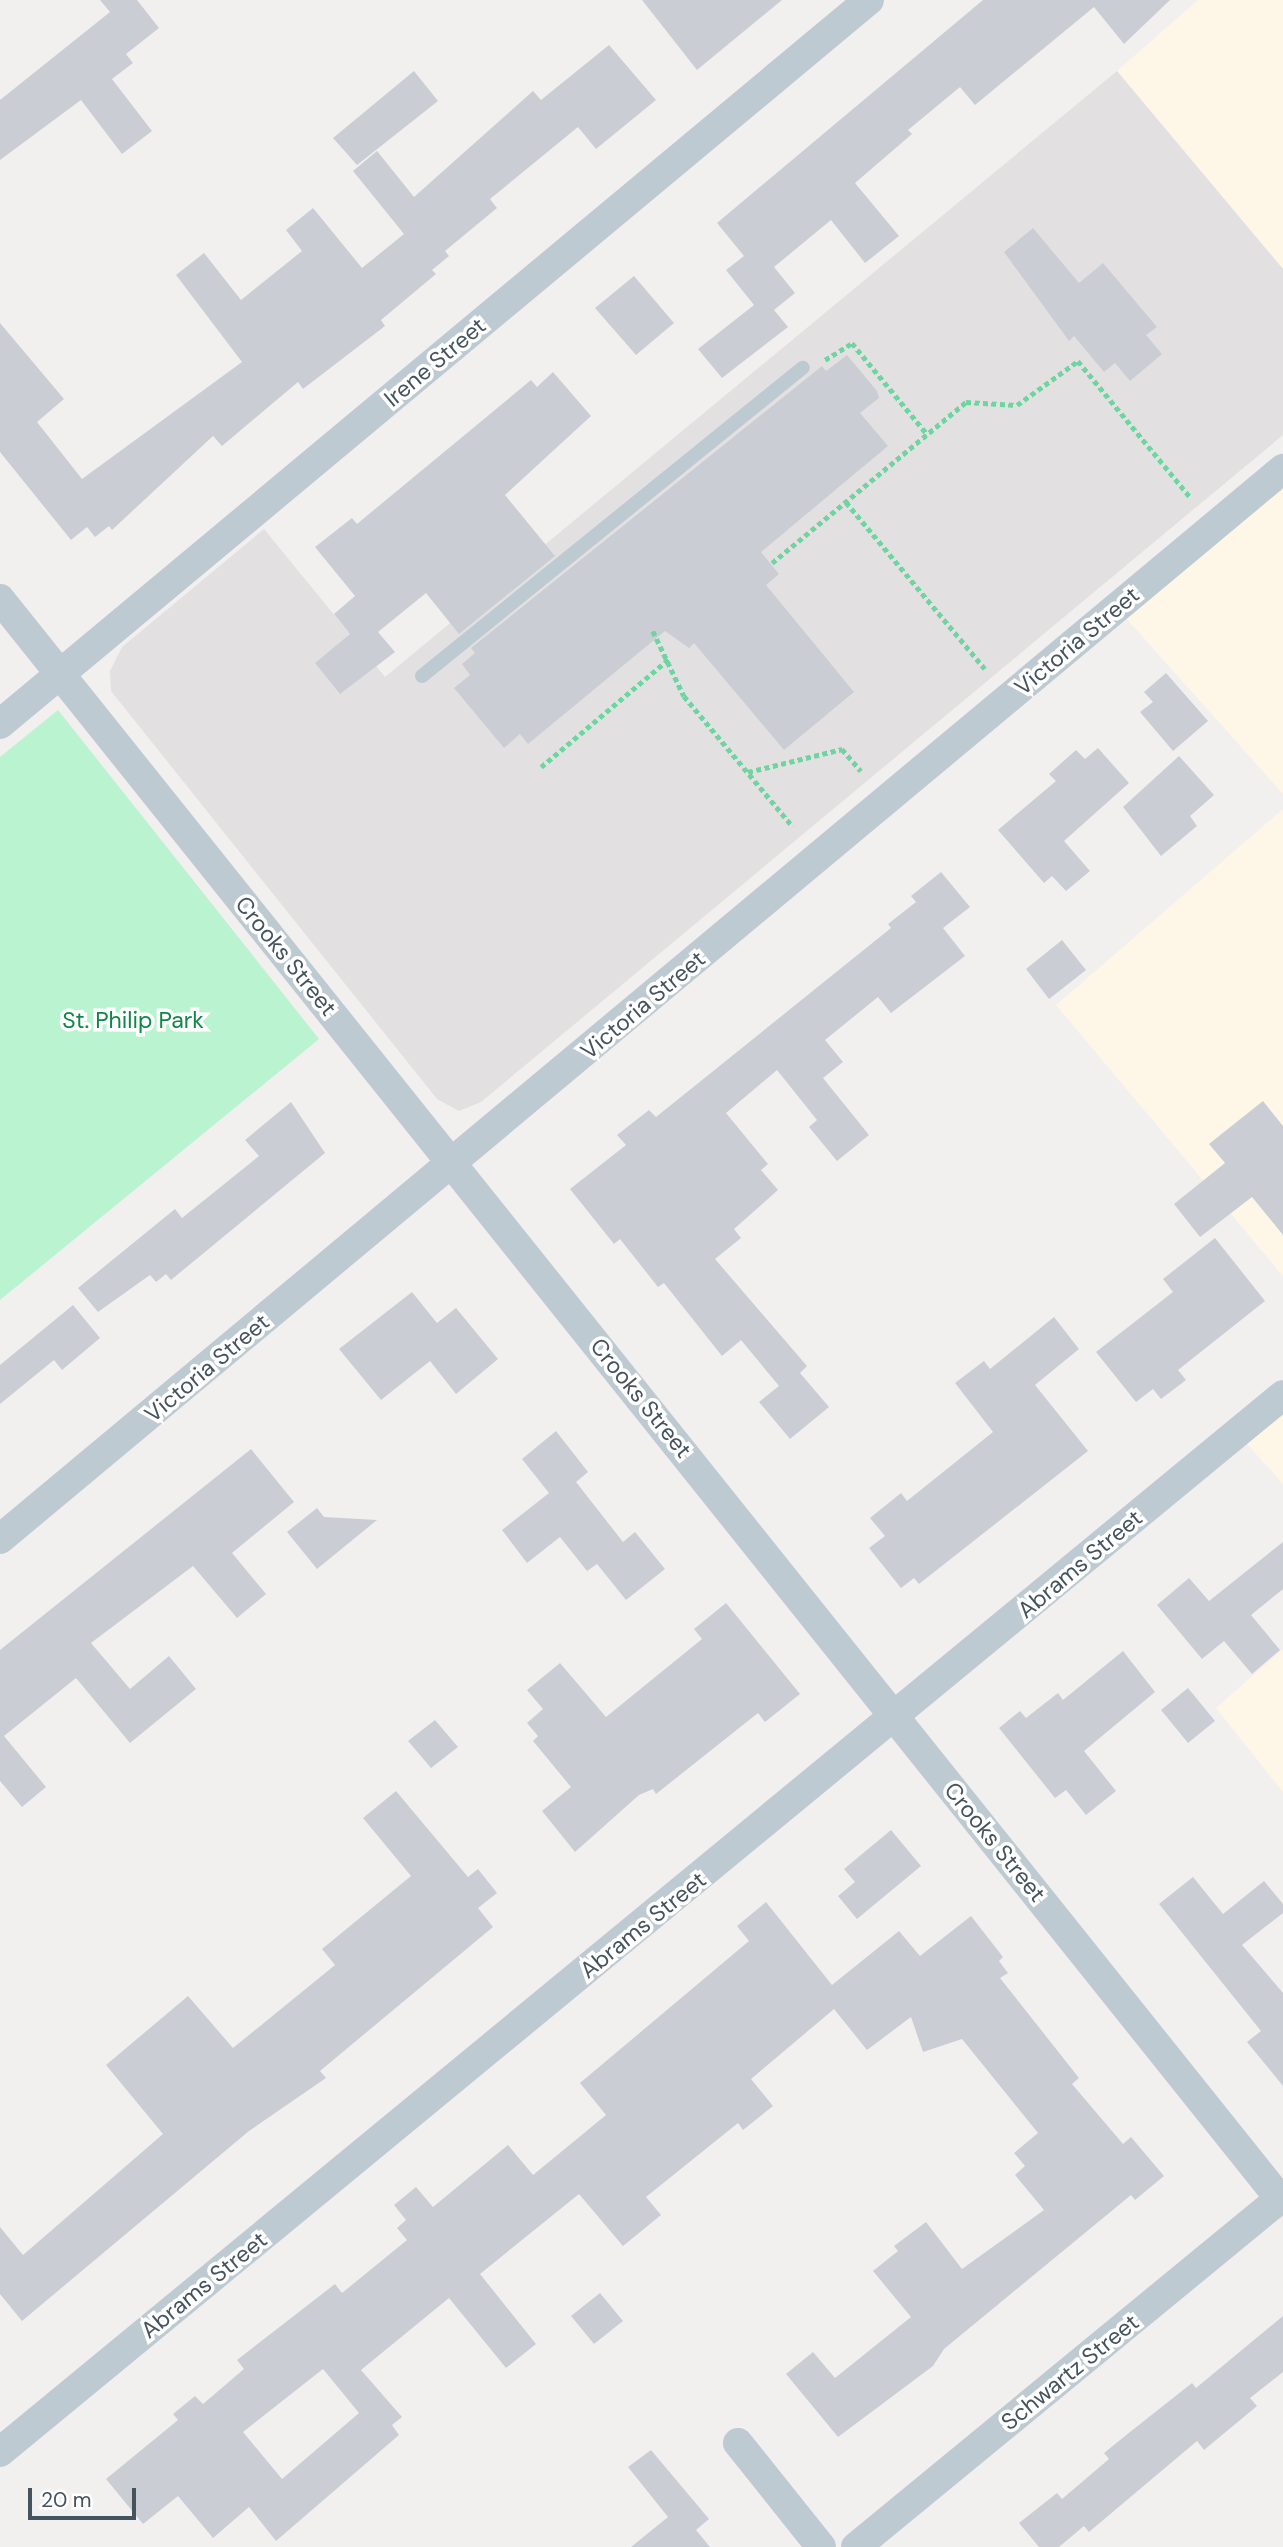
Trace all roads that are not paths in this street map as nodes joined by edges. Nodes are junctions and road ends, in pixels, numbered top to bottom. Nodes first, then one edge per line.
1 (869, 0) edge
2 (803, 368) road end
3 (1283, 469) edge
4 (0, 599) edge
5 (61, 675) junction
6 (422, 676) dead end
7 (0, 724) edge
8 (454, 1164) junction
9 (1283, 1395) edge
10 (0, 1539) edge
11 (896, 1717) junction
12 (1281, 2198) edge
13 (738, 2443) dead end
14 (0, 2452) edge
15 (821, 2547) edge
16 (856, 2547) edge

1 - 5 street, Irene Street
2 - 6 lane
3 - 8 street, Victoria Street
4 - 5 street, Crooks Street
5 - 7 street, Irene Street
5 - 8 street, Crooks Street
8 - 10 street, Victoria Street
8 - 11 street, Crooks Street
9 - 11 street, Abrams Street
11 - 12 street, Crooks Street
11 - 14 street, Abrams Street
12 - 16 street, Schwartz Street
13 - 15 street

